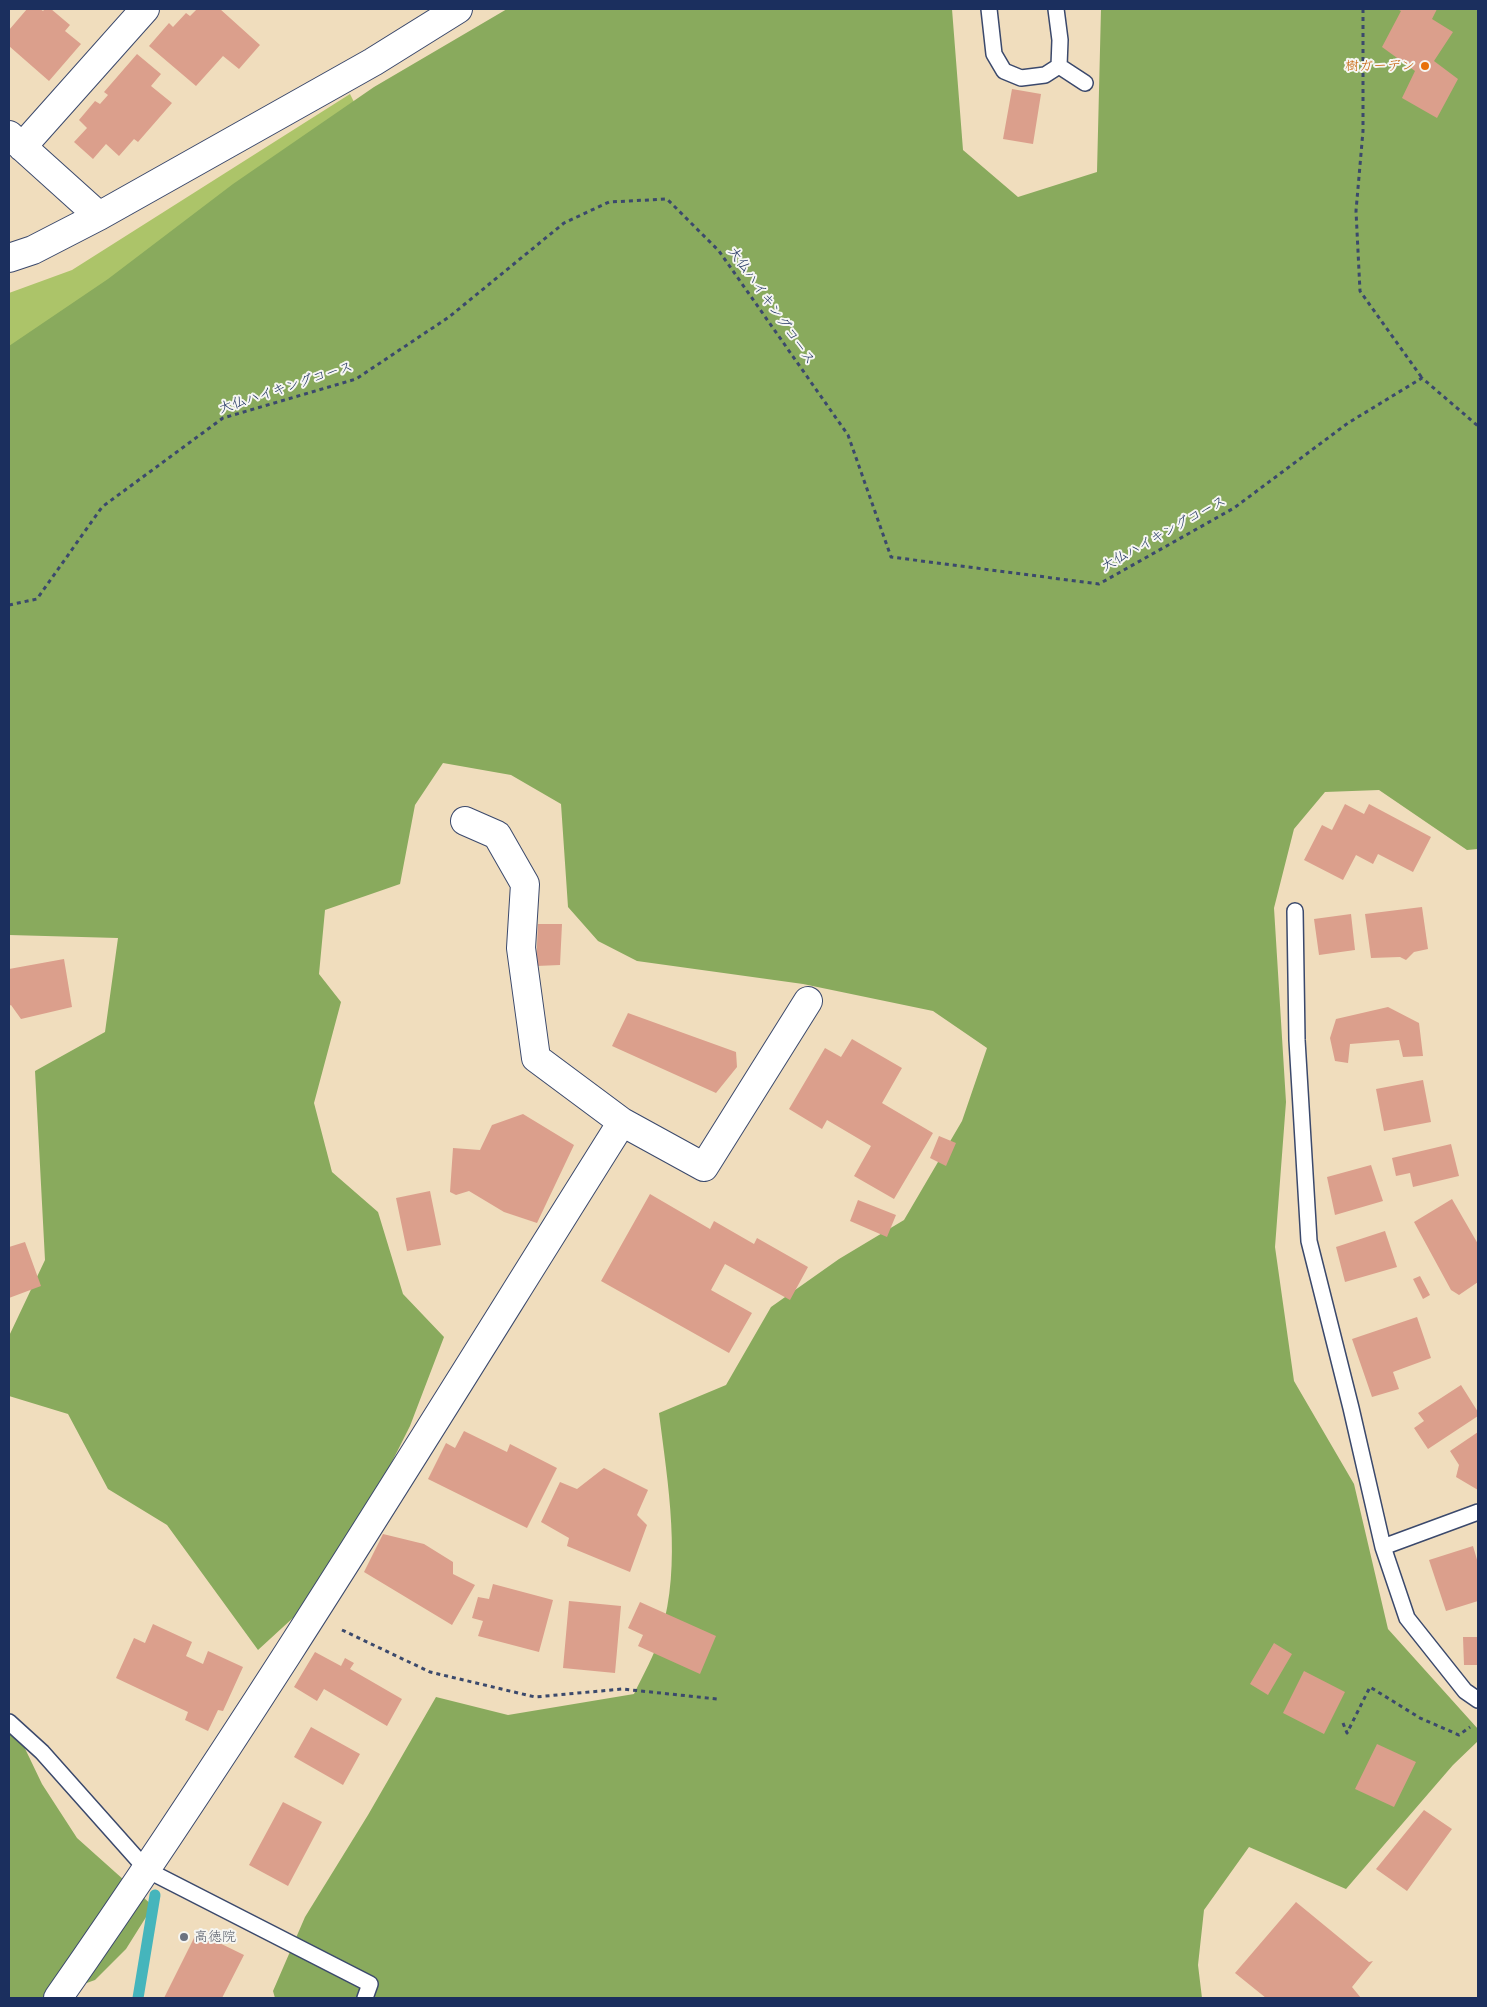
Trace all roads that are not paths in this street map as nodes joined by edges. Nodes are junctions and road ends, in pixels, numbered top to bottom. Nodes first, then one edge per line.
1 (145, 9) edge
2 (458, 9) edge
3 (989, 9) edge
4 (1056, 9) edge
5 (1059, 66) junction
6 (1085, 84) dead end
7 (16, 141) edge
8 (99, 216) junction
9 (9, 258) edge
10 (464, 821) dead end
11 (1295, 911) dead end
12 (808, 1001) dead end
13 (622, 1122) junction
14 (1478, 1512) edge
15 (1383, 1547) junction
16 (1478, 1700) edge
17 (9, 1722) edge
18 (147, 1870) junction
19 (58, 1998) edge
20 (365, 1998) edge

1 - 7 street
2 - 8 street
3 - 5 lane
4 - 5 lane
5 - 6 lane
7 - 8 street
8 - 9 street
10 - 13 street
11 - 15 lane
12 - 13 street
13 - 18 street
14 - 15 lane
15 - 16 lane
17 - 18 lane
18 - 19 street
18 - 20 lane

